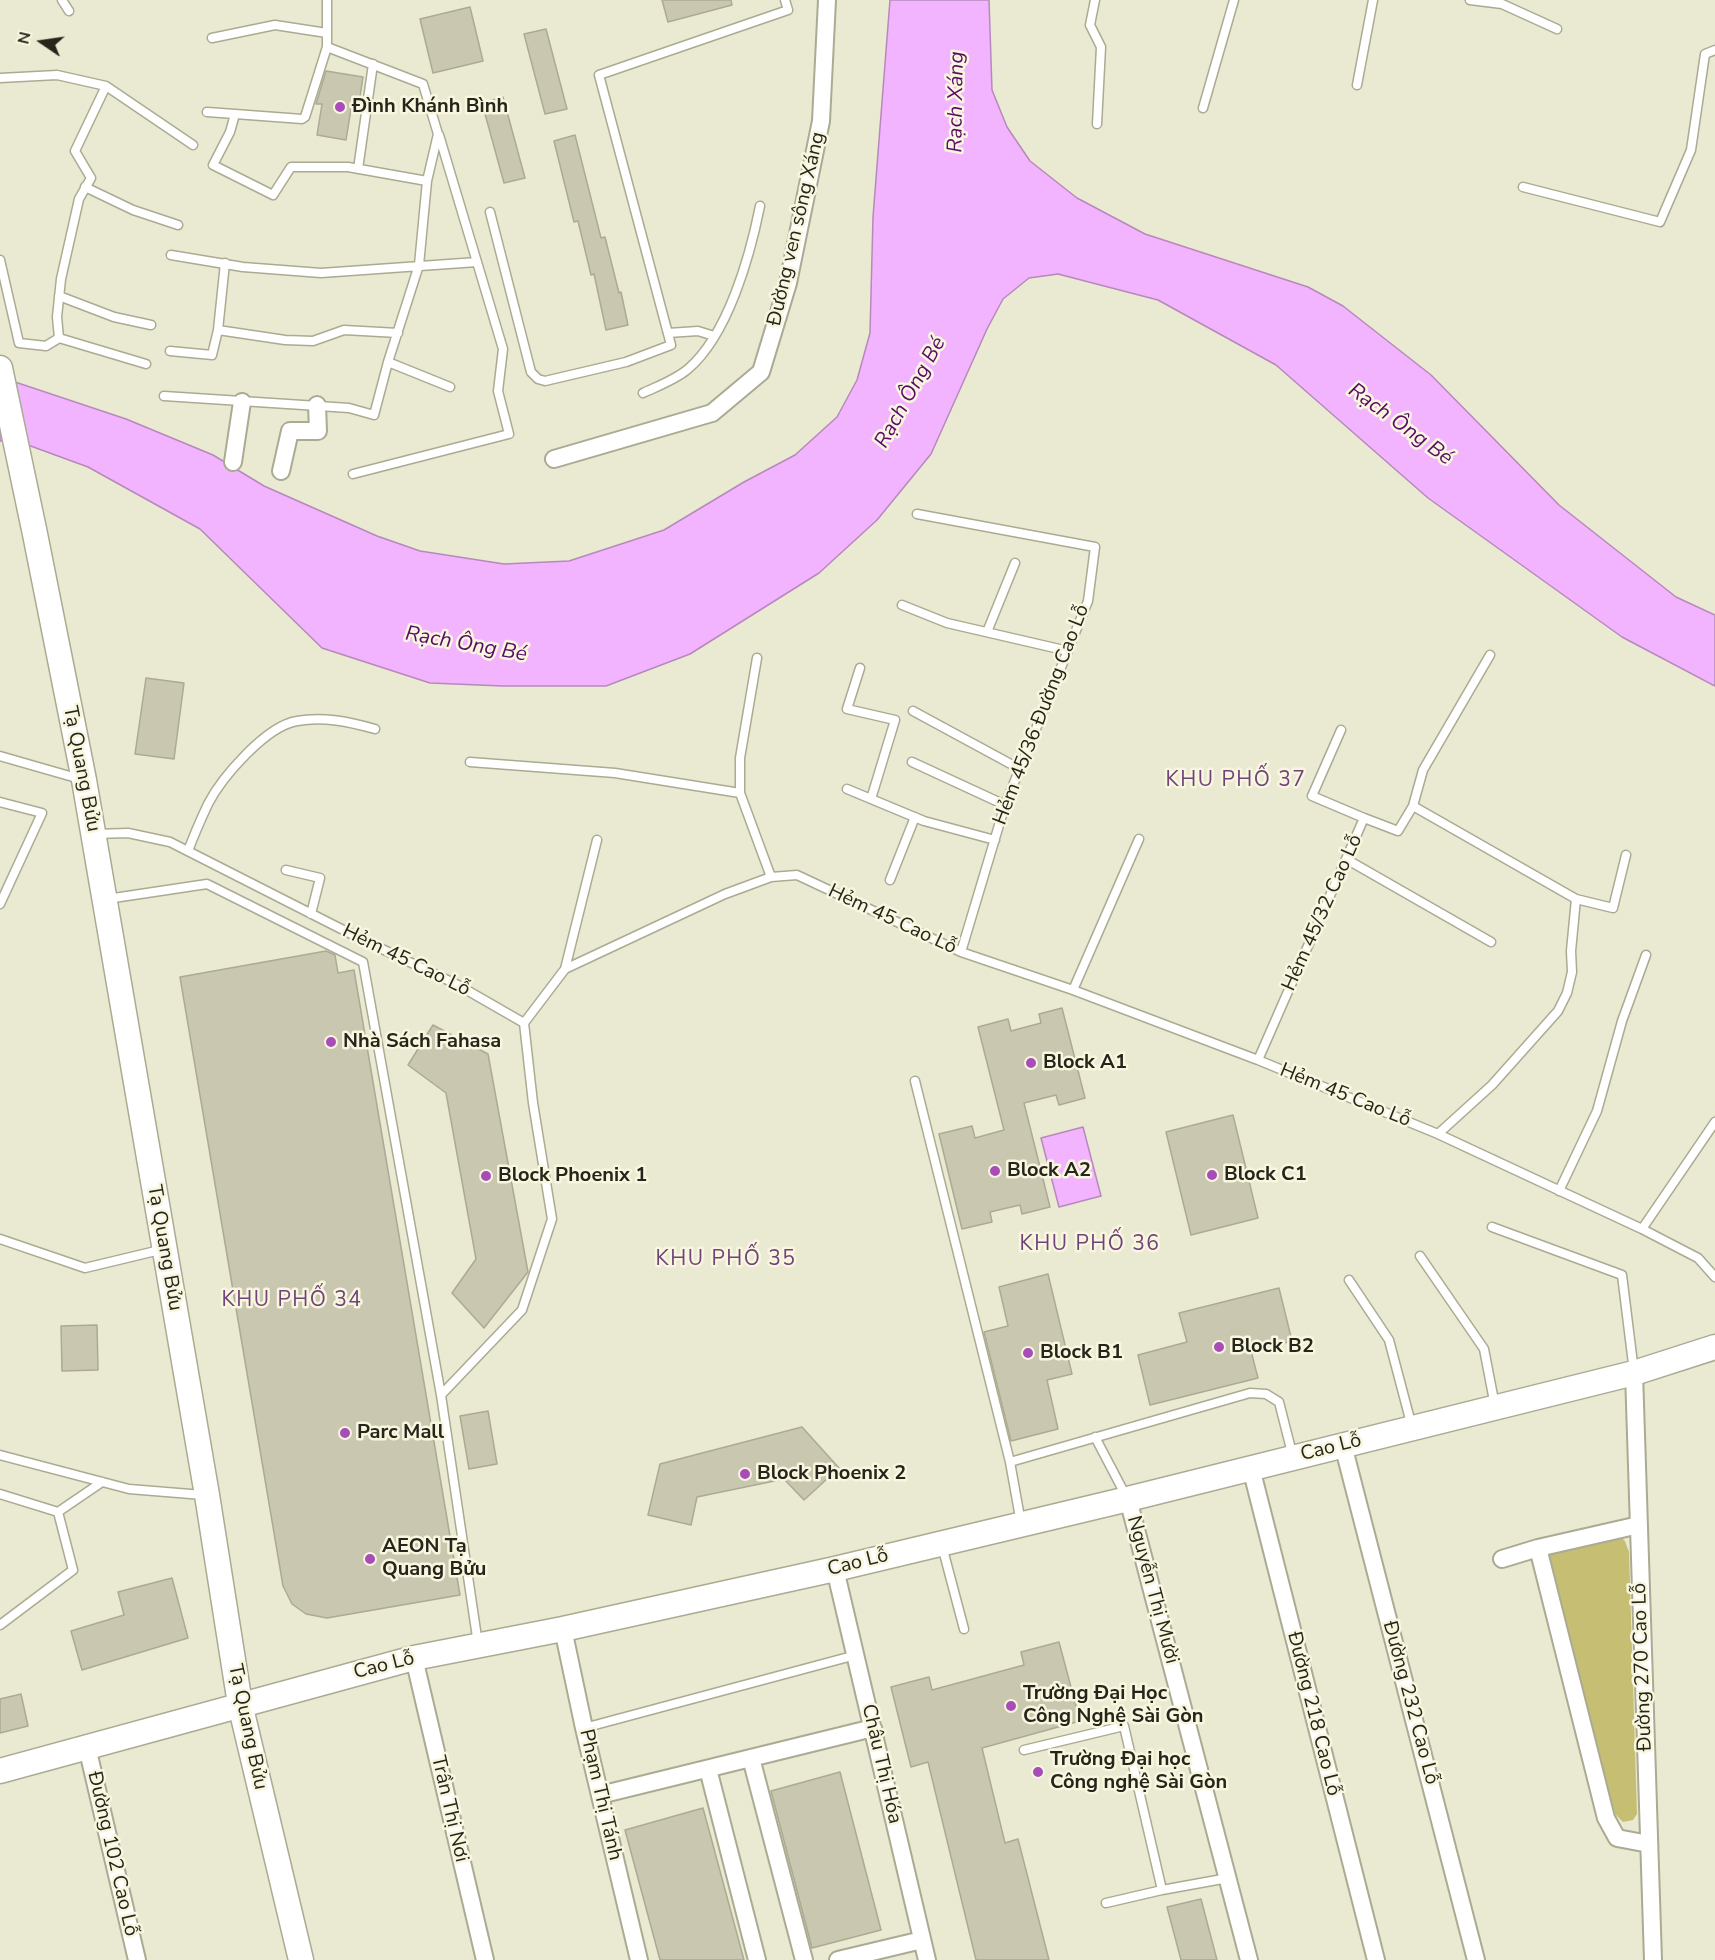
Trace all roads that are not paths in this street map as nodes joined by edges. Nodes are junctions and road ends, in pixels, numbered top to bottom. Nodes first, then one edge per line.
1 (62, 0) edge
2 (327, 0) edge
3 (785, 0) edge
4 (827, 0) edge
5 (1095, 0) edge
6 (1234, 0) edge
7 (1373, 0) edge
8 (1470, 0) edge
9 (69, 11) dead end
10 (1557, 29) dead end
11 (327, 33) junction
12 (212, 38) dead end
13 (327, 47) junction
14 (1715, 50) edge
15 (373, 64) junction
16 (0, 78) edge
17 (1357, 85) dead end
18 (106, 86) junction
19 (1203, 108) dead end
20 (207, 112) dead end
21 (235, 114) junction
22 (1097, 124) dead end
23 (438, 134) junction
24 (193, 145) dead end
25 (358, 169) junction
26 (427, 181) junction
27 (85, 187) junction
28 (1523, 187) dead end
29 (760, 206) dead end
30 (490, 212) dead end
31 (178, 225) dead end
32 (171, 255) dead end
33 (0, 260) edge
34 (477, 262) junction
35 (225, 263) junction
36 (419, 265) junction
37 (59, 296) junction
38 (151, 325) dead end
39 (218, 330) junction
40 (398, 333) junction
41 (668, 333) junction
42 (714, 336) junction
43 (58, 338) junction
44 (170, 351) dead end
45 (388, 362) junction
46 (146, 364) dead end
47 (0, 368) edge
48 (450, 387) dead end
49 (643, 393) dead end
50 (164, 396) dead end
51 (242, 402) junction
52 (317, 405) junction
53 (554, 459) dead end
54 (233, 462) dead end
55 (280, 471) dead end
56 (353, 474) dead end
57 (918, 514) dead end
58 (1015, 563) dead end
59 (902, 605) dead end
60 (987, 632) junction
61 (1068, 651) junction
62 (1490, 655) dead end
63 (757, 658) dead end
64 (860, 668) dead end
65 (913, 711) dead end
66 (375, 729) dead end
67 (1341, 730) dead end
68 (0, 756) edge
69 (470, 762) dead end
70 (912, 762) dead end
71 (1020, 769) junction
72 (84, 780) junction
73 (847, 789) dead end
74 (740, 793) junction
75 (871, 799) junction
76 (0, 802) edge
77 (1005, 804) junction
78 (1413, 806) junction
79 (915, 817) junction
80 (1365, 818) junction
81 (93, 834) junction
82 (1139, 839) dead end
83 (597, 840) dead end
84 (995, 840) junction
85 (188, 851) junction
86 (1626, 855) dead end
87 (1346, 860) junction
88 (285, 870) dead end
89 (771, 877) junction
90 (890, 880) dead end
91 (1576, 899) junction
92 (104, 900) junction
93 (0, 904) edge
94 (311, 914) junction
95 (1491, 942) dead end
96 (961, 952) junction
97 (1646, 955) dead end
98 (565, 969) junction
99 (1073, 990) junction
100 (524, 1023) junction
101 (1258, 1060) junction
102 (915, 1082) dead end
103 (1715, 1122) edge
104 (1438, 1134) junction
105 (1560, 1191) junction
106 (1492, 1227) dead end
107 (1641, 1229) junction
108 (0, 1239) edge
109 (164, 1248) junction
110 (1420, 1256) dead end
111 (1715, 1277) edge
112 (1350, 1280) dead end
113 (1715, 1347) edge
114 (1634, 1373) junction
115 (441, 1395) junction
116 (1496, 1407) junction
117 (1412, 1428) junction
118 (1095, 1437) junction
119 (1343, 1445) junction
120 (0, 1455) edge
121 (1293, 1458) junction
122 (1010, 1462) junction
123 (1251, 1468) junction
124 (102, 1482) junction
125 (0, 1494) edge
126 (207, 1495) junction
127 (1128, 1499) junction
128 (58, 1512) junction
129 (1021, 1524) junction
130 (1639, 1525) junction
131 (941, 1543) junction
132 (1538, 1548) junction
133 (1502, 1559) dead end
134 (835, 1569) junction
135 (0, 1625) edge
136 (563, 1629) junction
137 (964, 1629) dead end
138 (478, 1647) junction
139 (855, 1655) junction
140 (414, 1658) junction
141 (240, 1704) junction
142 (584, 1728) junction
143 (873, 1728) junction
144 (87, 1747) junction
145 (1024, 1750) dead end
146 (752, 1758) junction
147 (708, 1769) junction
148 (0, 1771) edge
149 (600, 1795) junction
150 (1649, 1844) junction
151 (1228, 1878) junction
152 (1162, 1890) junction
153 (1106, 1903) dead end
154 (922, 1940) junction
155 (137, 1960) edge
156 (301, 1960) edge
157 (485, 1960) edge
158 (639, 1960) edge
159 (756, 1960) edge
160 (804, 1960) edge
161 (838, 1960) edge
162 (927, 1960) edge
163 (1250, 1960) edge
164 (1376, 1960) edge
165 (1476, 1960) edge
166 (1653, 1960) edge

1 - 9 lane
2 - 11 lane
3 - 41 lane
4 - 53 street, Đường ven sông Xáng
5 - 22 lane
6 - 19 lane
7 - 17 lane
8 - 10 lane
11 - 12 lane
11 - 13 lane
13 - 15 lane
13 - 21 lane
14 - 28 lane
15 - 23 lane
15 - 25 lane
16 - 18 lane
18 - 24 lane
18 - 27 lane
20 - 21 lane
21 - 25 lane
23 - 26 lane
23 - 34 lane
25 - 26 lane
26 - 36 lane
27 - 31 lane
27 - 37 lane
29 - 42 lane
30 - 41 lane
32 - 35 lane
33 - 43 lane
34 - 36 lane
34 - 56 lane
35 - 36 lane
35 - 39 lane
36 - 40 lane
37 - 38 lane
37 - 43 lane
39 - 40 lane
39 - 44 lane
40 - 45 lane
41 - 42 lane
42 - 49 lane
43 - 46 lane
45 - 48 lane
45 - 52 lane
47 - 72 street, Tạ Quang Bửu
50 - 51 lane
51 - 52 lane
51 - 54 street
52 - 55 street
57 - 61 lane, Hẻm 45/36 Đường Cao Lỗ
58 - 60 lane
59 - 60 lane
60 - 61 lane
61 - 71 lane, Hẻm 45/36 Đường Cao Lỗ
62 - 78 lane
63 - 74 lane
64 - 75 lane
65 - 71 lane
66 - 85 lane
67 - 80 lane, Hẻm 45/32 Cao Lỗ
68 - 72 lane
69 - 74 lane
70 - 77 lane
71 - 77 lane, Hẻm 45/36 Đường Cao Lỗ
72 - 81 street, Tạ Quang Bửu
73 - 75 lane
74 - 89 lane
75 - 79 lane
76 - 93 lane
77 - 84 lane, Hẻm 45/36 Đường Cao Lỗ
78 - 80 lane
78 - 91 lane
79 - 84 lane
79 - 90 lane
80 - 87 lane, Hẻm 45/32 Cao Lỗ
81 - 85 lane, Hẻm 45 Cao Lỗ
81 - 92 street, Tạ Quang Bửu
82 - 99 lane
83 - 98 lane
84 - 96 lane, Hẻm 45/36 Đường Cao Lỗ
85 - 94 lane, Hẻm 45 Cao Lỗ
86 - 91 lane
87 - 95 lane
87 - 101 lane, Hẻm 45/32 Cao Lỗ
88 - 94 lane
89 - 96 lane, Hẻm 45 Cao Lỗ
89 - 98 lane, Hẻm 45 Cao Lỗ
91 - 104 lane
92 - 109 street, Tạ Quang Bửu
92 - 115 lane
94 - 100 lane, Hẻm 45 Cao Lỗ
96 - 99 lane, Hẻm 45 Cao Lỗ
97 - 105 lane
98 - 100 lane, Hẻm 45 Cao Lỗ
99 - 101 lane, Hẻm 45 Cao Lỗ
100 - 115 lane
101 - 104 lane, Hẻm 45 Cao Lỗ
102 - 122 lane
103 - 107 lane
104 - 105 lane, Hẻm 45 Cao Lỗ
105 - 107 lane, Hẻm 45 Cao Lỗ
106 - 114 lane
107 - 111 lane, Hẻm 45 Cao Lỗ
108 - 109 lane
109 - 126 street, Tạ Quang Bửu
110 - 116 lane
112 - 117 lane
113 - 114 street, Cao Lỗ
114 - 116 street, Cao Lỗ
114 - 130 street, Đường 270 Cao Lỗ
115 - 138 lane
116 - 117 street, Cao Lỗ
117 - 119 street, Cao Lỗ
118 - 121 lane
118 - 122 lane
118 - 127 lane
119 - 121 street, Cao Lỗ
119 - 165 street, Đường 232 Cao Lỗ
120 - 124 lane
121 - 123 street, Cao Lỗ
122 - 129 lane
123 - 127 street, Cao Lỗ
123 - 164 street, Đường 218 Cao Lỗ
124 - 126 lane
124 - 128 lane
125 - 128 lane
126 - 141 street, Tạ Quang Bửu
127 - 129 street, Cao Lỗ
127 - 151 street, Nguyễn Thị Mười
128 - 135 lane
129 - 131 street, Cao Lỗ
130 - 132 street
130 - 150 street, Đường 270 Cao Lỗ
131 - 134 street, Cao Lỗ
131 - 137 lane
132 - 133 street
132 - 150 street
134 - 136 street, Cao Lỗ
134 - 139 street, Châu Thị Hóa
136 - 138 street, Cao Lỗ
136 - 142 street, Phạm Thị Tánh
138 - 140 street, Cao Lỗ
139 - 142 lane
139 - 143 street, Châu Thị Hóa
140 - 141 street, Cao Lỗ
140 - 157 street, Trần Thị Nơi
141 - 144 street, Cao Lỗ
141 - 156 street, Tạ Quang Bửu
142 - 149 street, Phạm Thị Tánh
143 - 146 street
143 - 154 street, Châu Thị Hóa
144 - 148 street, Cao Lỗ
144 - 155 street, Đường 102 Cao Lỗ
145 - 152 lane
146 - 147 street
146 - 160 street
147 - 149 street
147 - 159 street
149 - 158 street, Phạm Thị Tánh
150 - 166 street, Đường 270 Cao Lỗ
151 - 152 lane
151 - 163 street, Nguyễn Thị Mười
152 - 153 lane
154 - 161 street
154 - 162 street, Châu Thị Hóa

